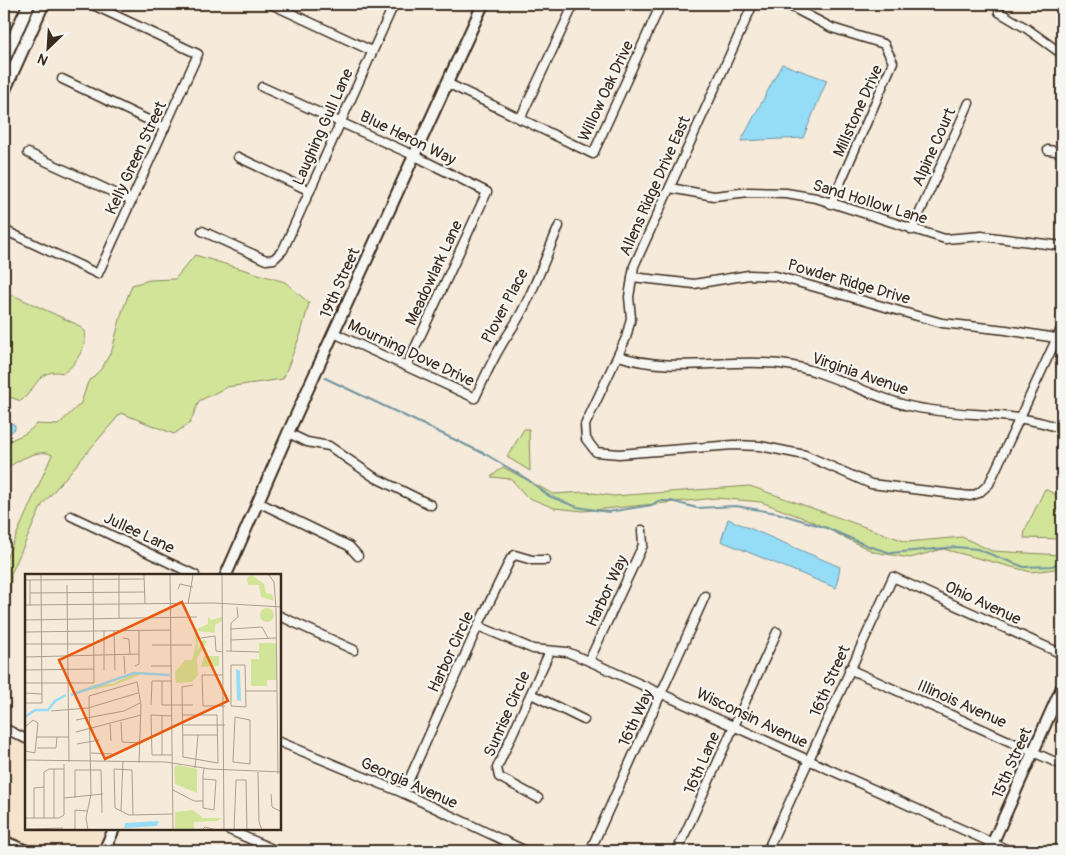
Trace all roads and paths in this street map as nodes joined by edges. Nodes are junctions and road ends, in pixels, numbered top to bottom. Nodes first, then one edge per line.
1 (29, 4) edge
2 (43, 4) edge
3 (91, 4) edge
4 (271, 4) edge
5 (394, 4) edge
6 (483, 4) edge
7 (574, 4) edge
8 (662, 4) edge
9 (753, 4) edge
10 (786, 4) edge
11 (999, 12) dead end
12 (372, 51) junction
13 (1062, 54) edge
14 (4, 59) edge
15 (62, 79) dead end
16 (448, 83) junction
17 (262, 87) dead end
18 (4, 91) edge
19 (969, 103) dead end
20 (520, 119) junction
21 (340, 121) junction
22 (165, 128) junction
23 (1048, 150) dead end
24 (1062, 152) edge
25 (28, 153) dead end
26 (413, 155) junction
27 (238, 157) dead end
28 (670, 188) junction
29 (310, 191) junction
30 (487, 192) joint
31 (132, 201) junction
32 (831, 204) junction
33 (559, 226) dead end
34 (4, 230) edge
35 (912, 230) junction
36 (202, 231) dead end
37 (1062, 246) edge
38 (632, 277) junction
39 (1062, 327) edge
40 (334, 333) junction
41 (1060, 339) edge
42 (619, 356) junction
43 (407, 365) junction
44 (475, 398) joint
45 (1021, 418) junction
46 (1062, 429) edge
47 (288, 434) junction
48 (258, 502) junction
49 (431, 505) dead end
50 (71, 516) dead end
51 (642, 530) dead end
52 (358, 556) dead end
53 (546, 560) dead end
54 (193, 574) edge
55 (226, 574) edge
56 (893, 577) joint
57 (705, 596) dead end
58 (281, 616) edge
59 (478, 626) junction
60 (777, 632) dead end
61 (354, 650) dead end
62 (550, 651) junction
63 (1062, 654) edge
64 (589, 661) junction
65 (849, 669) junction
66 (1062, 687) edge
67 (662, 692) junction
68 (531, 694) junction
69 (584, 720) dead end
70 (734, 725) junction
71 (4, 728) edge
72 (25, 738) edge
73 (281, 742) edge
74 (1035, 751) junction
75 (809, 760) junction
76 (1062, 764) edge
77 (403, 793) junction
78 (538, 798) dead end
79 (114, 830) edge
80 (229, 830) edge
81 (4, 842) edge
82 (991, 847) edge
83 (25, 851) edge
84 (104, 851) edge
85 (277, 851) edge
86 (526, 851) edge
87 (590, 851) edge
88 (677, 851) edge
89 (768, 851) edge
90 (1010, 851) edge

1 - 14 main road
2 - 18 main road
3 - 22 street, Kelly Green Street
4 - 12 street
5 - 12 street, Laughing Gull Lane
6 - 16 street, 19th Street
7 - 20 street
8 - 20 street, Willow Oak Drive
9 - 28 street, Allens Ridge Drive East
10 - 32 street, Millstone Drive
11 - 13 street
12 - 21 street, Laughing Gull Lane
15 - 22 street
16 - 20 street, Willow Oak Drive
16 - 26 street, 19th Street
17 - 21 street, Blue Heron Way
19 - 35 street, Alpine Court
21 - 26 street, Blue Heron Way
21 - 29 street, Laughing Gull Lane
22 - 31 street, Kelly Green Street
23 - 24 street
25 - 31 street
26 - 30 street, Blue Heron Way
26 - 40 street, 19th Street
27 - 29 street
28 - 32 street, Sand Hollow Lane
28 - 38 street, Allens Ridge Drive East
29 - 36 street, Laughing Gull Lane
30 - 43 street, Meadowlark Lane
31 - 34 street, Kelly Green Street
32 - 35 street, Sand Hollow Lane
33 - 44 street, Plover Place
35 - 37 street, Sand Hollow Lane
38 - 41 street, Powder Ridge Drive
38 - 42 street, Allens Ridge Drive East
39 - 41 street
40 - 43 street, Mourning Dove Drive
40 - 47 street, 19th Street
41 - 45 street
42 - 45 street, Virginia Avenue
42 - 45 street, Allens Ridge Drive East
43 - 44 street, Mourning Dove Drive
45 - 46 street, Virginia Avenue
47 - 48 street, 19th Street
47 - 49 street
48 - 52 street
48 - 55 street, 19th Street
50 - 54 street, Jullee Lane
51 - 64 street, Harbor Way
53 - 59 street, Harbor Circle
56 - 63 street, Ohio Avenue
56 - 65 street, 16th Street
57 - 67 street, 16th Way
58 - 61 street
59 - 62 street, Wisconsin Avenue
59 - 77 street, Harbor Circle
60 - 70 street, 16th Lane
62 - 64 street, Wisconsin Avenue
62 - 68 street, Sunrise Circle
64 - 67 street, Wisconsin Avenue
65 - 74 street, Illinois Avenue
65 - 75 street, 16th Street
66 - 74 street, 15th Street
67 - 70 street, Wisconsin Avenue
67 - 87 street, 16th Way
68 - 69 street
68 - 78 street, Sunrise Circle
70 - 75 street, Wisconsin Avenue
70 - 88 street, 16th Lane
71 - 72 street
73 - 77 street, Georgia Avenue
74 - 76 street, Illinois Avenue
74 - 82 street, 15th Street
75 - 82 street, Wisconsin Avenue
75 - 89 street, 16th Street
77 - 86 street, Georgia Avenue
79 - 84 street
80 - 85 street
81 - 83 main road
82 - 90 street, Wisconsin Avenue

